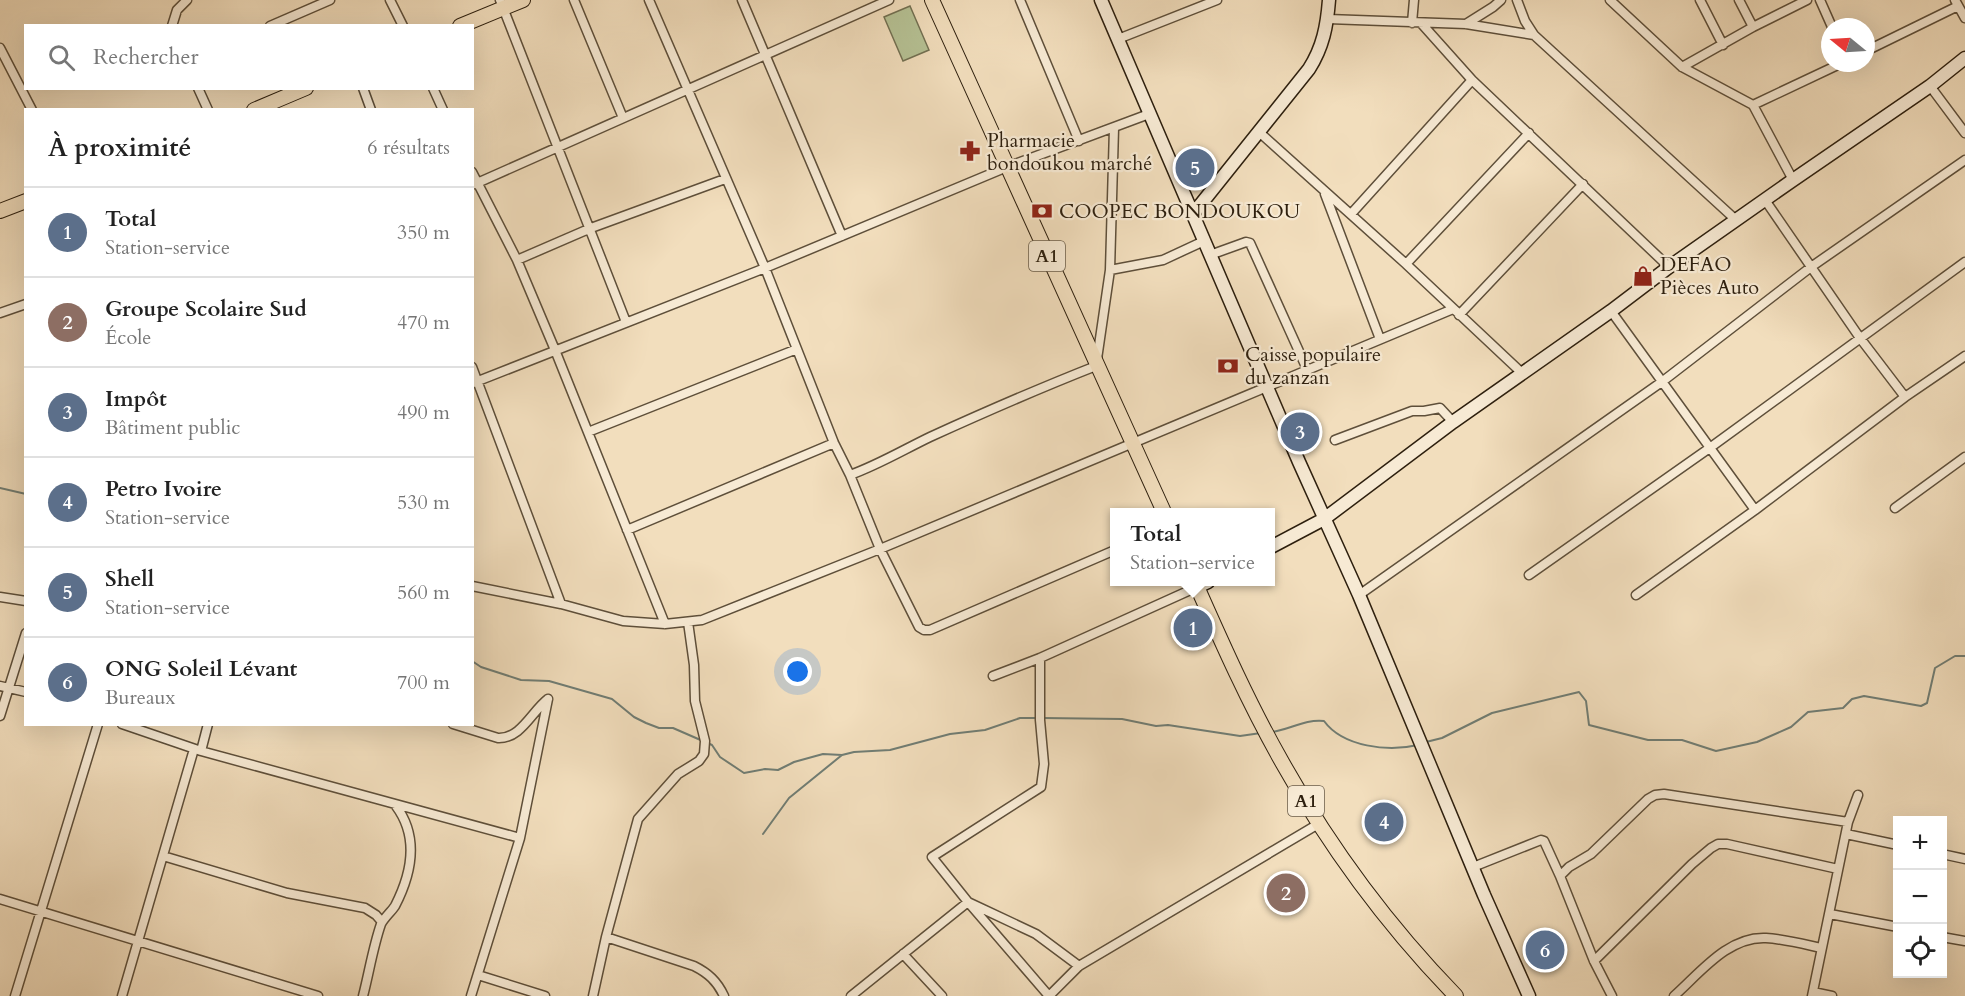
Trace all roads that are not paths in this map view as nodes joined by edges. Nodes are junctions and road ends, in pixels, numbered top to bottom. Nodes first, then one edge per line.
1 (171, 0) edge
2 (187, 0) edge
3 (330, 0) edge
4 (390, 0) edge
5 (523, 0) edge
6 (574, 0) edge
7 (649, 0) edge
8 (742, 0) edge
9 (888, 0) edge
10 (932, 0) edge
11 (1020, 0) edge
12 (1101, 0) edge
13 (1217, 0) edge
14 (1329, 0) edge
15 (1414, 0) edge
16 (1501, 0) edge
17 (1517, 0) edge
18 (1610, 0) edge
19 (1700, 0) edge
20 (1739, 0) edge
21 (1807, 0) edge
22 (1820, 0) edge
23 (1956, 3) edge
24 (501, 4) edge
25 (177, 10) junction
26 (1828, 18) edge
27 (1965, 18) edge
28 (1328, 19) junction
29 (1416, 23) junction
30 (173, 24) edge
31 (275, 24) edge
32 (402, 24) edge
33 (464, 24) edge
34 (1466, 24) junction
35 (1753, 27) junction
36 (1534, 35) junction
37 (1118, 39) junction
38 (1723, 45) junction
39 (1875, 46) edge
40 (0, 48) edge
41 (765, 55) junction
42 (1965, 58) edge
43 (3, 60) edge
44 (1682, 67) junction
45 (1823, 72) edge
46 (1472, 80) junction
47 (1930, 86) junction
48 (687, 89) junction
49 (199, 90) edge
50 (302, 90) edge
51 (364, 90) edge
52 (434, 90) edge
53 (1753, 105) junction
54 (270, 106) edge
55 (31, 108) edge
56 (207, 108) edge
57 (370, 108) edge
58 (442, 108) edge
59 (1149, 114) junction
60 (623, 118) junction
61 (1114, 128) junction
62 (1259, 132) junction
63 (1529, 133) junction
64 (1965, 133) edge
65 (1079, 141) junction
66 (558, 147) junction
67 (1965, 160) edge
68 (1007, 167) junction
69 (725, 179) junction
70 (1793, 180) junction
71 (475, 184) edge
72 (1584, 184) junction
73 (1324, 191) junction
74 (1765, 200) junction
75 (24, 202) edge
76 (0, 211) edge
77 (1193, 214) junction
78 (1351, 214) junction
79 (1736, 220) junction
80 (591, 228) junction
81 (842, 236) junction
82 (1204, 242) junction
83 (1210, 255) junction
84 (516, 260) junction
85 (1965, 262) edge
86 (1406, 264) junction
87 (1669, 267) junction
88 (1811, 267) junction
89 (765, 268) junction
90 (1110, 270) junction
91 (24, 305) edge
92 (1611, 311) junction
93 (1456, 312) junction
94 (0, 313) edge
95 (626, 322) junction
96 (1860, 338) junction
97 (1380, 339) junction
98 (555, 350) junction
99 (797, 350) junction
100 (1965, 356) edge
101 (1096, 366) junction
102 (1307, 369) junction
103 (1523, 374) junction
104 (1663, 381) junction
105 (475, 382) edge
106 (1268, 388) junction
107 (1905, 397) junction
108 (1453, 422) junction
109 (588, 432) junction
110 (1335, 440) dead end
111 (834, 443) junction
112 (1132, 443) junction
113 (1711, 447) junction
114 (1965, 457) edge
115 (850, 475) junction
116 (1162, 508) edge
117 (1895, 508) dead end
118 (1755, 510) junction
119 (1324, 519) junction
120 (627, 530) junction
121 (1275, 545) edge
122 (880, 549) junction
123 (1110, 552) edge
124 (1529, 575) dead end
125 (474, 586) edge
126 (1196, 586) edge
127 (1201, 586) edge
128 (1359, 595) junction
129 (1636, 595) dead end
130 (0, 597) edge
131 (24, 601) edge
132 (561, 604) junction
133 (688, 622) junction
134 (665, 624) junction
135 (24, 638) edge
136 (1040, 658) junction
137 (993, 676) dead end
138 (4, 686) edge
139 (24, 691) edge
140 (0, 716) edge
141 (97, 726) edge
142 (128, 726) edge
143 (207, 726) edge
144 (460, 726) edge
145 (197, 750) junction
146 (1858, 795) dead end
147 (396, 806) junction
148 (1848, 822) junction
149 (1320, 823) junction
150 (1846, 834) junction
151 (520, 838) junction
152 (1893, 844) edge
153 (1947, 855) edge
154 (163, 856) junction
155 (1965, 859) edge
156 (1473, 867) junction
157 (1838, 869) junction
158 (1560, 876) junction
159 (0, 899) edge
160 (968, 902) junction
161 (41, 912) junction
162 (1830, 914) junction
163 (382, 922) junction
164 (1893, 926) edge
165 (606, 937) junction
166 (1947, 938) edge
167 (1965, 941) edge
168 (138, 942) junction
169 (1821, 948) junction
170 (903, 954) junction
171 (1594, 961) junction
172 (1079, 966) junction
173 (478, 975) junction
174 (1813, 994) edge
175 (15, 996) edge
176 (122, 996) edge
177 (318, 996) edge
178 (363, 996) edge
179 (471, 996) edge
180 (545, 996) edge
181 (593, 996) edge
182 (724, 996) edge
183 (851, 996) edge
184 (942, 996) edge
185 (1049, 996) edge
186 (1456, 996) edge
187 (1529, 996) edge
188 (1612, 996) edge
189 (1674, 996) edge
190 (1832, 996) edge

1 - 25 street
2 - 25 street
3 - 31 street
4 - 32 street
5 - 24 main road
6 - 60 street
7 - 48 street
8 - 41 street
9 - 41 street
10 - 68 main road, A1
11 - 65 street
12 - 37 street
13 - 37 street
14 - 28 street
15 - 29 street
16 - 34 street
17 - 36 street
18 - 44 street
19 - 38 street
20 - 35 street
21 - 35 street
22 - 26 street
23 - 27 street
23 - 39 street
24 - 33 main road
24 - 66 street
25 - 30 street
28 - 29 street
28 - 62 street
29 - 34 street
29 - 46 street
34 - 36 street
35 - 38 street
36 - 79 street
37 - 59 street
38 - 44 street
40 - 43 street
41 - 48 street
41 - 81 street
42 - 47 street
43 - 55 street
44 - 53 street
45 - 53 street
46 - 63 street
46 - 78 street
47 - 64 street
47 - 70 street
48 - 60 street
48 - 69 street
49 - 56 street
50 - 54 main road
51 - 57 street
52 - 58 street
53 - 70 street
59 - 61 street
59 - 77 street
60 - 66 street
61 - 65 street
61 - 90 street
62 - 73 street
62 - 77 street
63 - 72 street
63 - 86 street
65 - 68 street
66 - 71 street
66 - 80 street
67 - 88 street
68 - 81 street
68 - 101 main road, A1
69 - 80 street
69 - 89 street
70 - 74 street
71 - 84 street
72 - 87 street
72 - 93 street
73 - 78 street
73 - 97 street
74 - 79 street
74 - 88 street
75 - 76 main road
77 - 82 street
78 - 86 street
79 - 87 street
80 - 84 street
80 - 95 street
81 - 89 street
82 - 83 street
82 - 90 street
83 - 102 street
83 - 106 street
84 - 98 street
85 - 96 street
86 - 93 street
87 - 92 street
88 - 96 street
88 - 104 street
89 - 95 street
89 - 99 street
90 - 101 street
91 - 94 street
92 - 103 street
92 - 104 street
93 - 97 street
93 - 103 street
95 - 98 street
96 - 107 street
96 - 113 street
97 - 102 street
98 - 105 street
98 - 109 street
99 - 109 street
99 - 111 street
100 - 107 street
101 - 112 main road, A1
101 - 115 street
102 - 106 street
103 - 108 street
104 - 113 street
104 - 128 street
105 - 132 street
106 - 112 street
106 - 119 street
107 - 118 street
108 - 110 street
108 - 119 street
109 - 120 street
111 - 115 street
111 - 120 street
112 - 116 main road, A1
112 - 122 street
113 - 118 street
113 - 124 street
114 - 117 street
115 - 122 street
118 - 129 street
119 - 121 street
119 - 128 street
120 - 134 street
122 - 123 street
122 - 133 street
125 - 132 street
126 - 136 street
127 - 149 main road, A1
128 - 156 street
130 - 131 street
132 - 134 street
133 - 134 street
133 - 165 street
135 - 138 street
136 - 137 street
136 - 160 street
138 - 139 street
138 - 140 street
141 - 161 street
142 - 145 street
143 - 145 street
144 - 151 street
145 - 147 street
145 - 154 street
146 - 148 street
147 - 151 street
147 - 163 street
148 - 150 street
148 - 158 street
149 - 172 street
149 - 186 main road, A1
150 - 152 street
150 - 157 street
151 - 173 street
153 - 155 street
154 - 163 street
154 - 168 street
156 - 158 street
156 - 187 street
157 - 162 street
157 - 171 street
158 - 171 street
159 - 161 street
160 - 170 street
160 - 172 street
160 - 185 street
161 - 168 street
161 - 175 street
162 - 164 street
162 - 169 street
163 - 178 street
165 - 181 street
165 - 182 street
166 - 167 street
168 - 176 street
168 - 177 street
169 - 174 street
169 - 189 street
170 - 183 street
170 - 184 street
171 - 188 street
172 - 185 street
173 - 179 street
173 - 180 street
174 - 190 street

